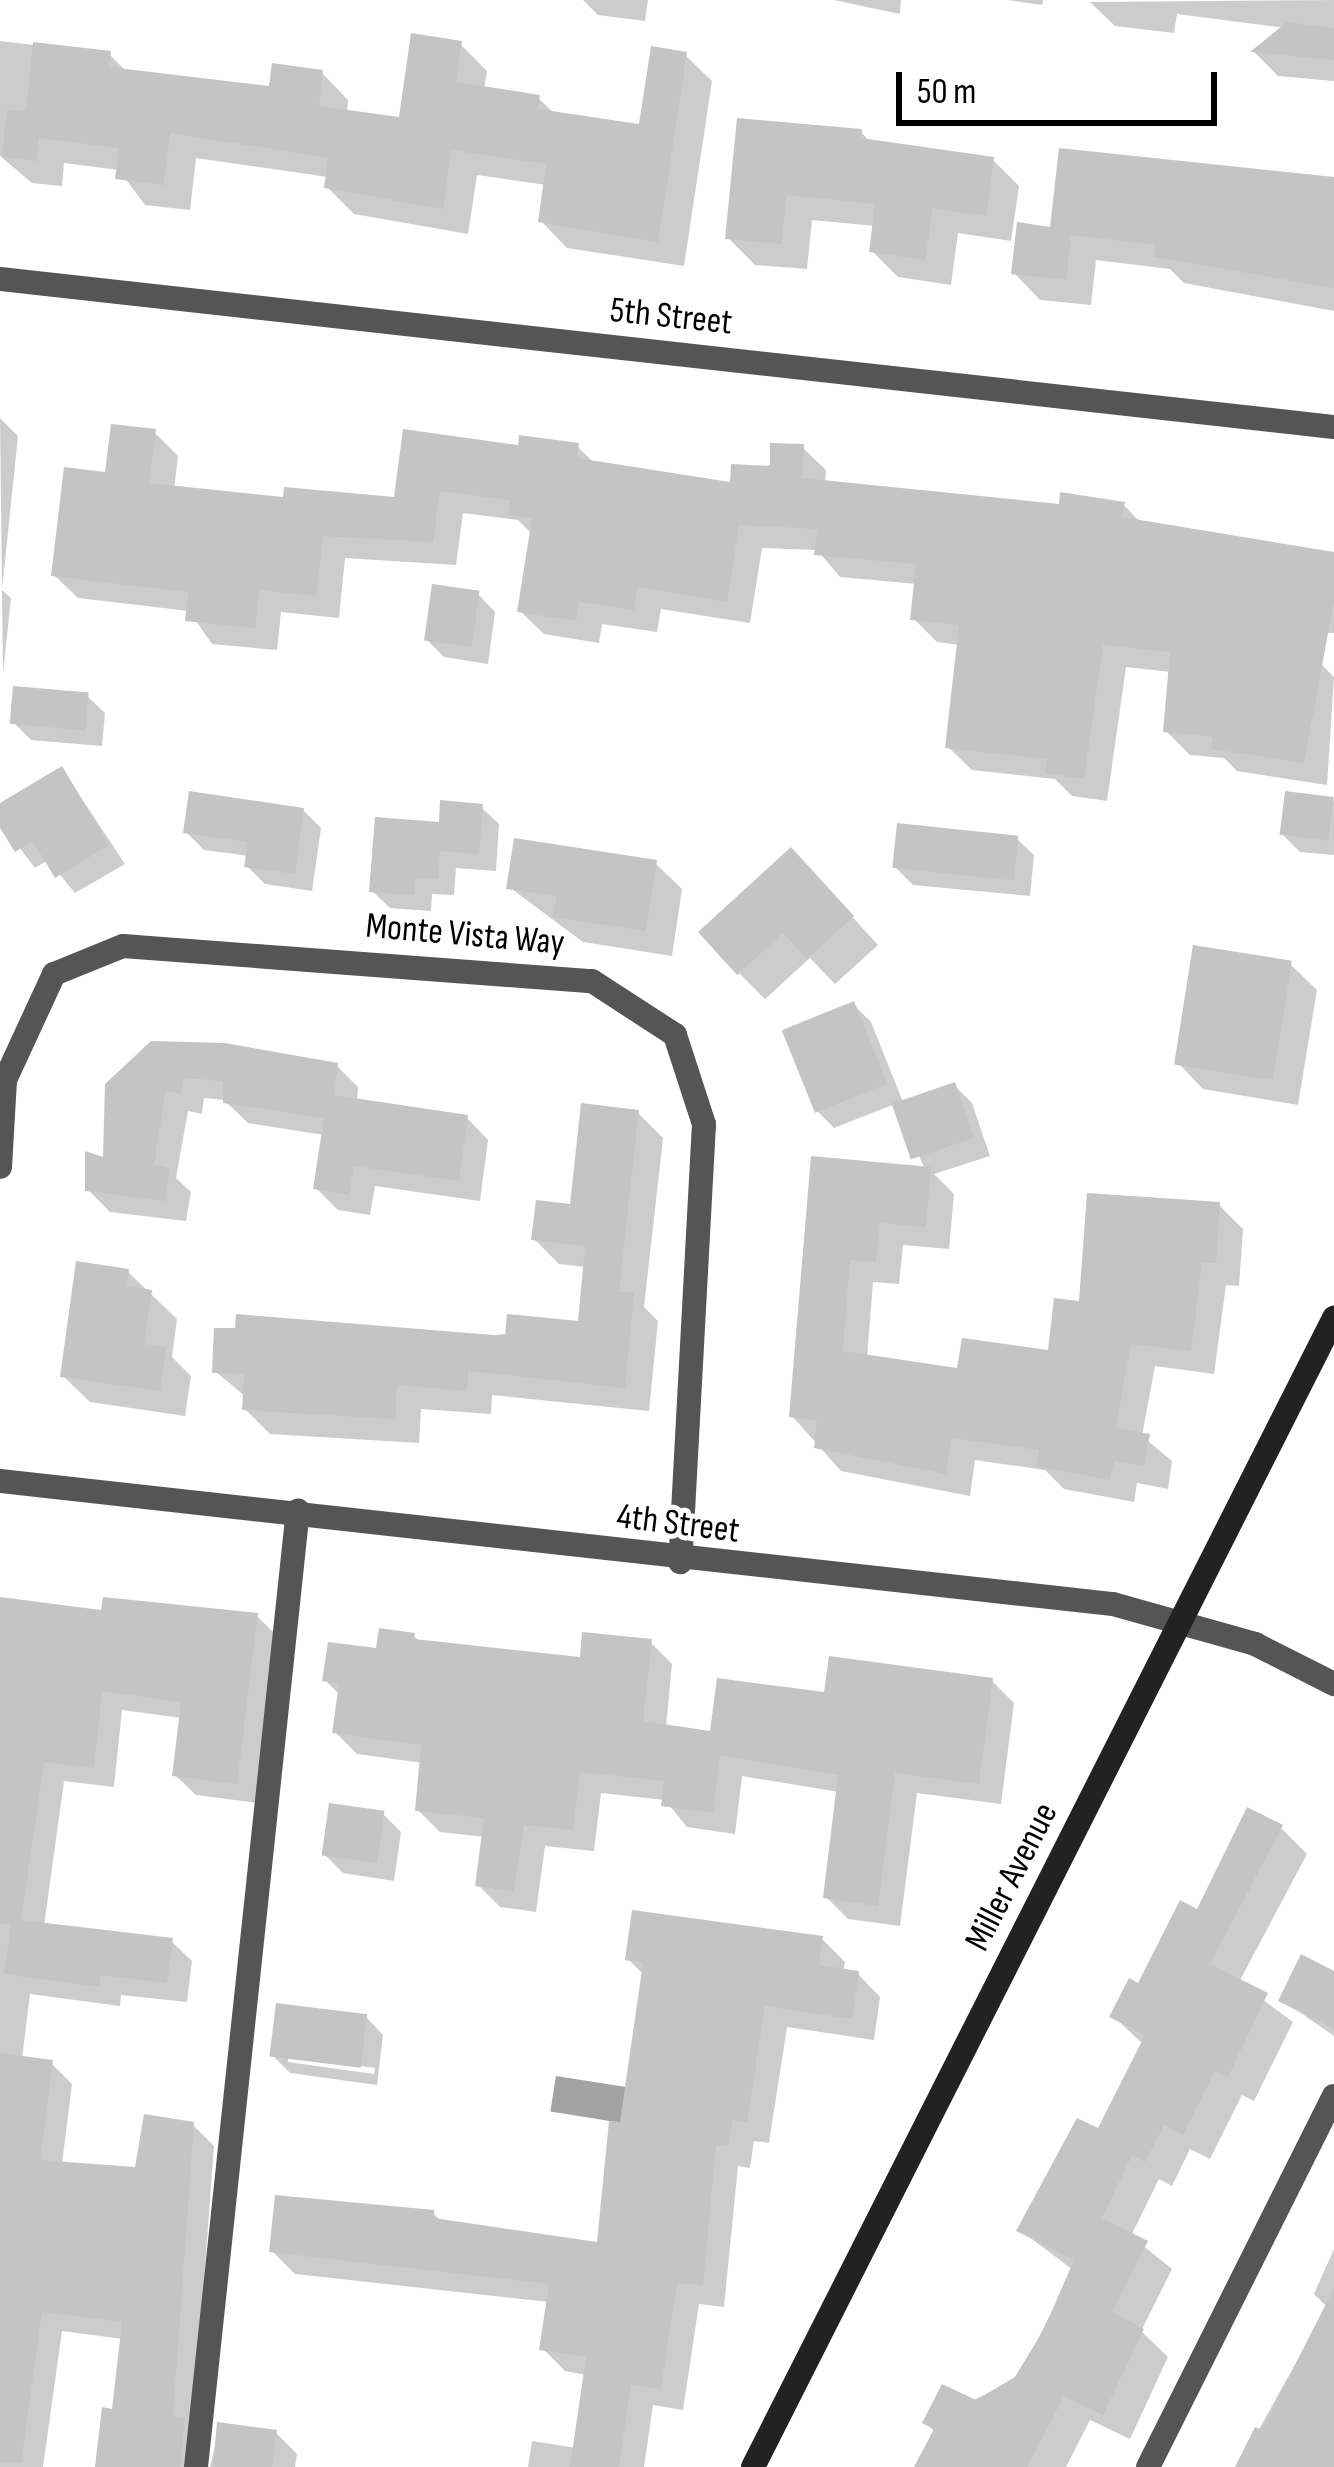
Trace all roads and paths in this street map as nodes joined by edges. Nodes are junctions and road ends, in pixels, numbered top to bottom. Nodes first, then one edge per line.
1 (0, 279) edge
2 (1334, 427) edge
3 (0, 1167) edge
4 (1334, 1318) edge
5 (0, 1481) edge
6 (298, 1510) junction
7 (680, 1562) junction
8 (1184, 1619) junction
9 (1334, 1684) edge
10 (1334, 2096) edge
11 (196, 2467) edge
12 (753, 2467) edge
13 (1148, 2467) edge

1 - 2 street, 5th Street
3 - 7 street, Monte Vista Way
4 - 8 street, Miller Avenue
5 - 6 street, 4th Street
6 - 7 street, 4th Street
6 - 11 street
7 - 8 street, 4th Street
8 - 9 street, 4th Street
8 - 12 street, Miller Avenue
10 - 13 street

